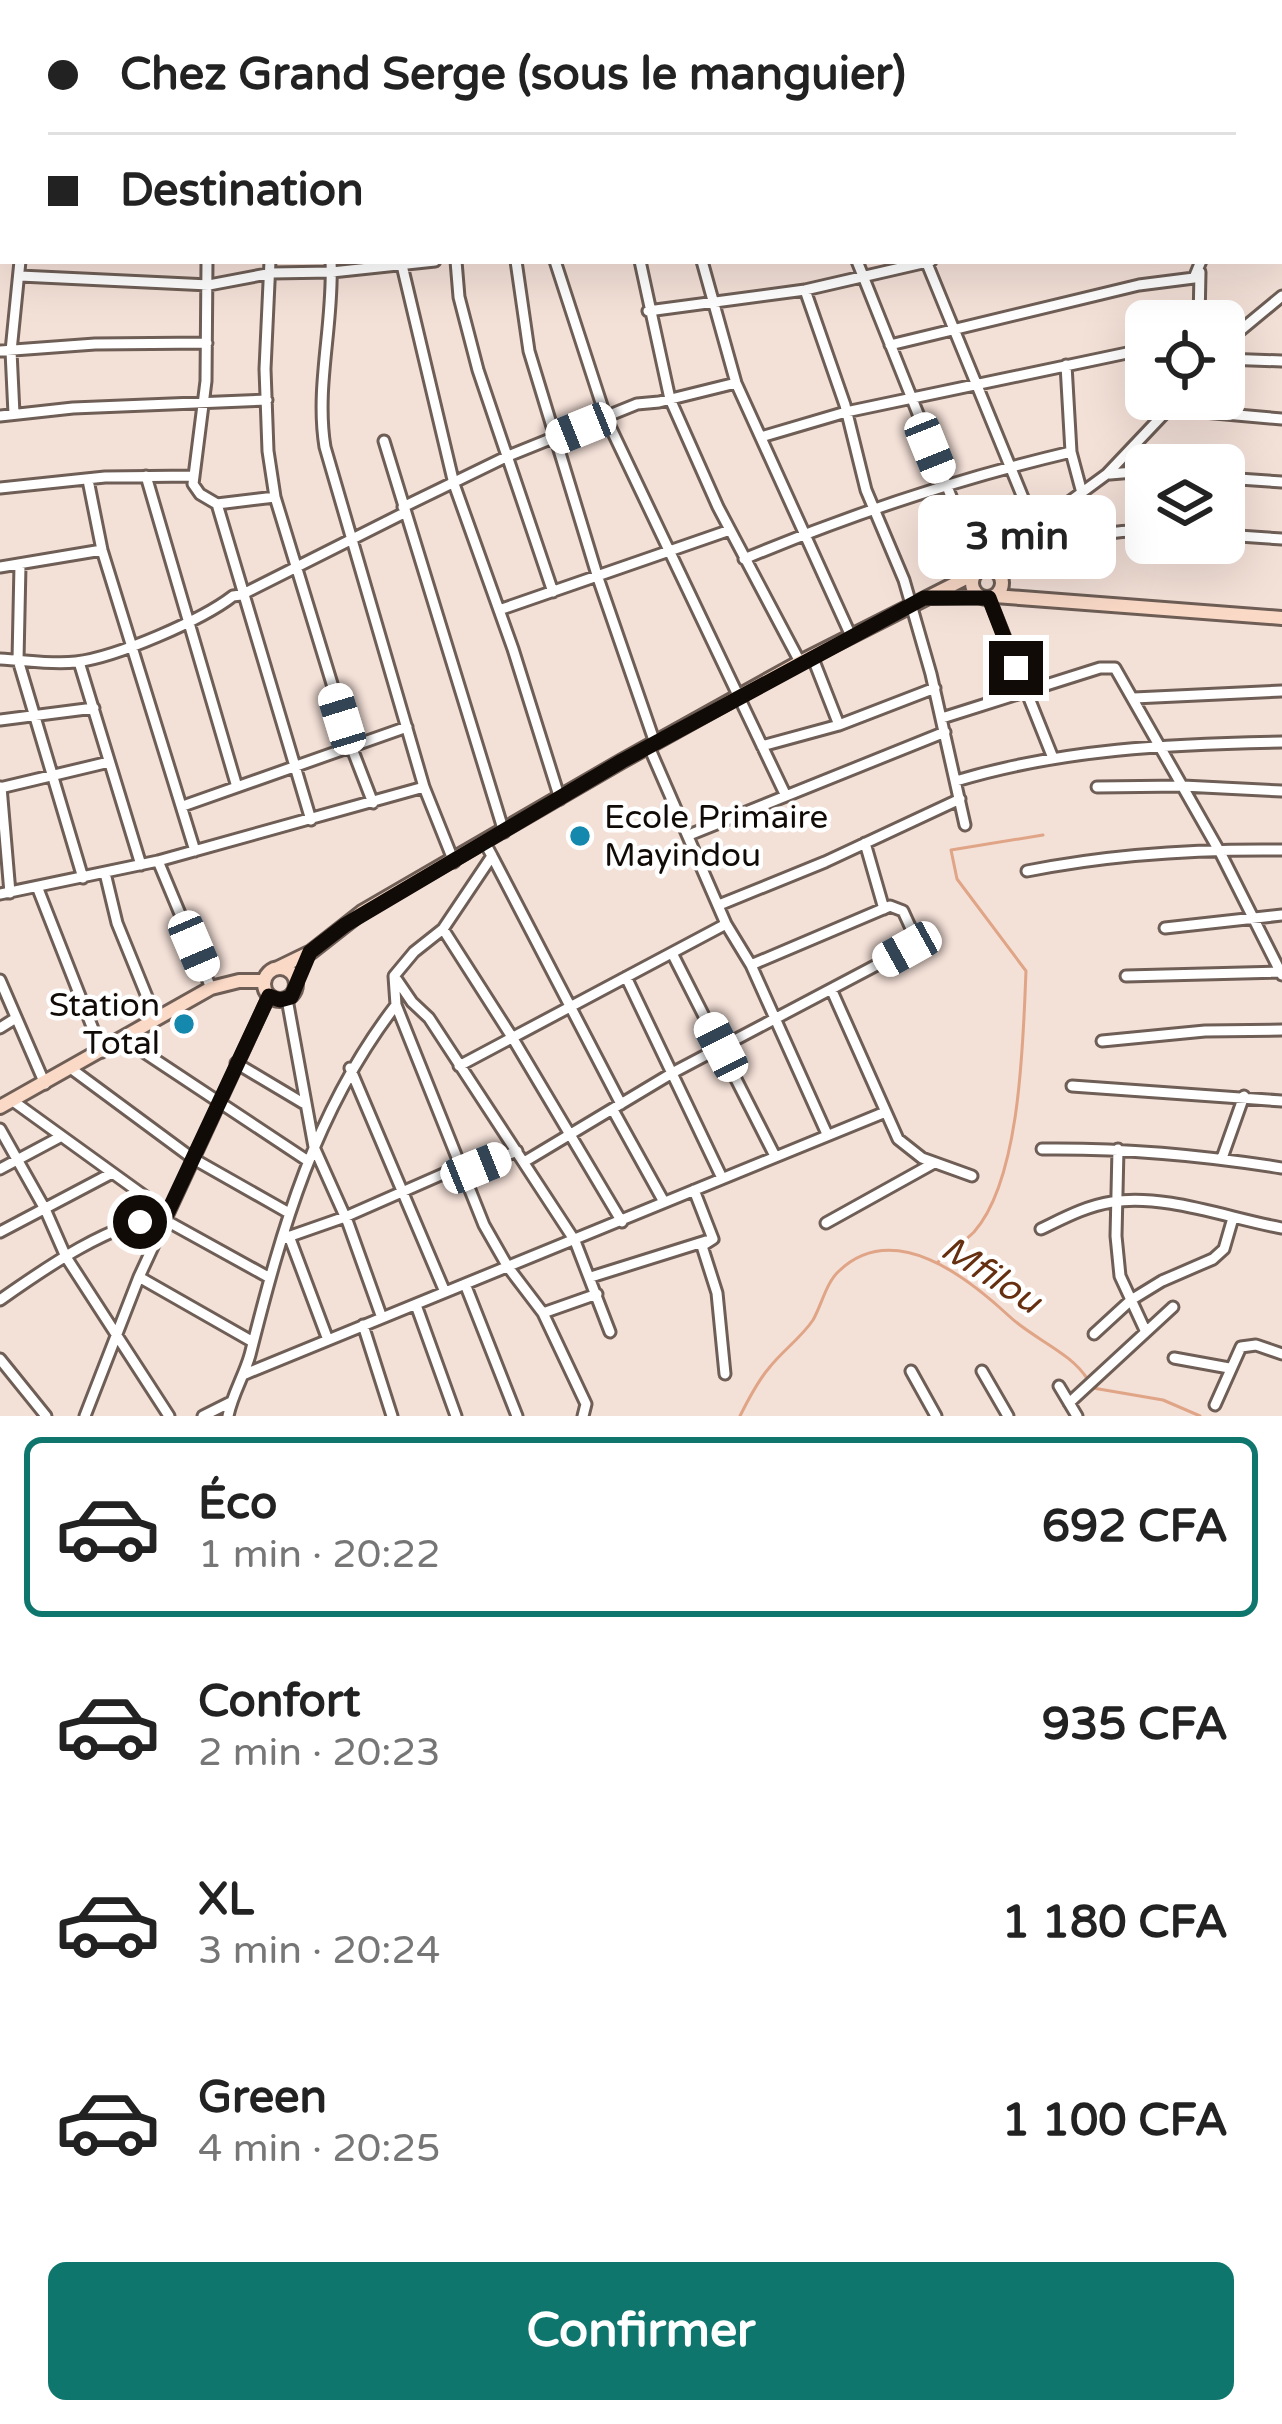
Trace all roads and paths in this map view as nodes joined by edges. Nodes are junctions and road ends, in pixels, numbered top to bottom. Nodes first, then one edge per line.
1 (20, 264) edge
2 (114, 264) edge
3 (207, 264) edge
4 (401, 264) edge
5 (457, 264) edge
6 (516, 264) edge
7 (556, 264) edge
8 (640, 264) edge
9 (703, 264) edge
10 (858, 264) edge
11 (914, 264) edge
12 (929, 264) edge
13 (1199, 264) edge
14 (1200, 264) edge
15 (332, 266) edge
16 (271, 267) edge
17 (862, 275) junction
18 (20, 276) junction
19 (112, 277) junction
20 (209, 285) junction
21 (0, 290) edge
22 (16, 290) junction
23 (805, 290) junction
24 (1199, 300) edge
25 (1279, 301) edge
26 (713, 305) junction
27 (648, 311) junction
28 (1245, 328) edge
29 (952, 331) junction
30 (207, 343) junction
31 (890, 345) junction
32 (5, 351) edge
33 (1125, 353) edge
34 (1245, 360) edge
35 (1282, 361) edge
36 (1066, 365) junction
37 (736, 383) junction
38 (976, 386) junction
39 (911, 399) junction
40 (267, 400) junction
41 (670, 400) junction
42 (204, 401) junction
43 (846, 412) junction
44 (14, 414) junction
45 (1245, 414) edge
46 (0, 416) edge
47 (606, 418) junction
48 (1282, 419) edge
49 (1159, 420) edge
50 (761, 437) junction
51 (556, 438) junction
52 (384, 441) dead end
53 (1072, 452) junction
54 (508, 456) junction
55 (1011, 466) junction
56 (1125, 473) edge
57 (1107, 474) junction
58 (146, 476) junction
59 (193, 476) junction
60 (1245, 479) edge
61 (88, 480) junction
62 (1282, 482) edge
63 (454, 484) junction
64 (944, 485) junction
65 (0, 488) edge
66 (1082, 493) junction
67 (275, 497) junction
68 (217, 504) junction
69 (873, 506) junction
70 (404, 510) junction
71 (1035, 527) junction
72 (730, 530) junction
73 (1125, 531) edge
74 (804, 534) junction
75 (1245, 537) edge
76 (351, 538) junction
77 (1282, 538) edge
78 (102, 550) junction
79 (669, 555) junction
80 (744, 559) junction
81 (20, 565) junction
82 (296, 566) junction
83 (0, 567) edge
84 (989, 572) junction
85 (598, 578) junction
86 (244, 591) junction
87 (554, 592) junction
88 (988, 596) junction
89 (917, 601) junction
90 (1049, 601) junction
91 (499, 610) junction
92 (1282, 618) edge
93 (190, 622) junction
94 (850, 636) junction
95 (132, 644) junction
96 (0, 659) edge
97 (806, 659) junction
98 (18, 660) junction
99 (79, 662) junction
100 (934, 688) junction
101 (1282, 691) edge
102 (1027, 693) junction
103 (738, 698) junction
104 (1134, 698) junction
105 (94, 708) junction
106 (36, 717) junction
107 (942, 718) junction
108 (0, 720) edge
109 (839, 724) junction
110 (407, 727) junction
111 (945, 731) junction
112 (1282, 742) edge
113 (652, 745) junction
114 (1160, 745) junction
115 (351, 746) junction
116 (762, 746) junction
117 (1053, 758) junction
118 (110, 762) junction
119 (294, 768) junction
120 (50, 773) junction
121 (956, 781) junction
122 (1183, 786) junction
123 (424, 787) junction
124 (1096, 787) dead end
125 (1, 788) edge
126 (237, 788) junction
127 (1282, 790) edge
128 (786, 796) junction
129 (960, 799) junction
130 (560, 800) junction
131 (373, 803) junction
132 (183, 806) junction
133 (310, 820) junction
134 (965, 825) dead end
135 (504, 832) junction
136 (689, 835) junction
137 (865, 843) junction
138 (1217, 848) junction
139 (489, 849) junction
140 (1282, 850) edge
141 (195, 851) junction
142 (158, 861) junction
143 (454, 862) junction
144 (141, 865) junction
145 (1027, 871) dead end
146 (105, 873) junction
147 (83, 878) junction
148 (38, 889) junction
149 (5, 893) edge
150 (719, 905) junction
151 (884, 909) junction
152 (1282, 915) edge
153 (1250, 916) junction
154 (726, 923) junction
155 (1166, 928) dead end
156 (442, 929) junction
157 (310, 952) junction
158 (673, 952) junction
159 (751, 964) junction
160 (278, 968) junction
161 (1282, 973) edge
162 (394, 976) junction
163 (626, 976) junction
164 (1126, 976) dead end
165 (0, 980) edge
166 (264, 981) junction
167 (211, 988) junction
168 (832, 991) junction
169 (291, 993) junction
170 (269, 996) junction
171 (396, 1005) junction
172 (570, 1005) junction
173 (16, 1018) junction
174 (776, 1018) junction
175 (156, 1019) junction
176 (0, 1028) edge
177 (1282, 1030) edge
178 (512, 1037) junction
179 (124, 1040) junction
180 (1102, 1041) dead end
181 (721, 1047) junction
182 (102, 1052) junction
183 (236, 1063) junction
184 (459, 1066) junction
185 (350, 1068) junction
186 (73, 1070) junction
187 (674, 1072) junction
188 (45, 1084) junction
189 (1072, 1087) dead end
190 (1244, 1096) junction
191 (1282, 1101) edge
192 (217, 1102) junction
193 (303, 1103) junction
194 (7, 1104) edge
195 (617, 1107) junction
196 (883, 1113) junction
197 (0, 1129) edge
198 (571, 1134) junction
199 (827, 1134) junction
200 (60, 1137) junction
201 (314, 1148) junction
202 (1042, 1149) dead end
203 (1118, 1149) junction
204 (518, 1151) junction
205 (775, 1156) junction
206 (1222, 1158) junction
207 (192, 1159) junction
208 (17, 1160) junction
209 (308, 1161) junction
210 (524, 1162) junction
211 (934, 1163) junction
212 (1282, 1168) edge
213 (0, 1169) edge
214 (463, 1172) junction
215 (112, 1173) junction
216 (972, 1176) dead end
217 (722, 1178) junction
218 (694, 1190) junction
219 (403, 1192) junction
220 (1117, 1201) junction
221 (664, 1202) junction
222 (45, 1208) junction
223 (289, 1213) junction
224 (166, 1217) junction
225 (345, 1217) junction
226 (1233, 1218) junction
227 (622, 1222) junction
228 (826, 1223) dead end
229 (1282, 1228) edge
230 (1041, 1229) dead end
231 (0, 1232) edge
232 (285, 1237) junction
233 (713, 1239) junction
234 (575, 1241) junction
235 (66, 1257) junction
236 (508, 1267) junction
237 (140, 1277) junction
238 (591, 1277) junction
239 (270, 1278) junction
240 (465, 1285) junction
241 (445, 1292) junction
242 (597, 1294) junction
243 (0, 1300) edge
244 (1131, 1300) junction
245 (416, 1305) junction
246 (1172, 1307) dead end
247 (543, 1313) junction
248 (382, 1318) junction
249 (363, 1325) junction
250 (1145, 1330) junction
251 (116, 1331) junction
252 (610, 1332) dead end
253 (1094, 1334) dead end
254 (328, 1340) junction
255 (253, 1342) junction
256 (1282, 1354) edge
257 (1174, 1358) dead end
258 (0, 1359) edge
259 (1229, 1368) junction
260 (911, 1371) dead end
261 (982, 1371) dead end
262 (245, 1374) junction
263 (725, 1374) dead end
264 (12, 1376) junction
265 (1059, 1386) dead end
266 (0, 1390) edge
267 (231, 1402) junction
268 (1069, 1403) junction
269 (1215, 1406) dead end
270 (46, 1416) edge
271 (85, 1416) edge
272 (169, 1416) edge
273 (203, 1416) edge
274 (228, 1416) edge
275 (392, 1416) edge
276 (456, 1416) edge
277 (517, 1416) edge
278 (583, 1416) edge
279 (936, 1416) edge
280 (1008, 1416) edge
281 (1076, 1416) edge

1 - 18 street
2 - 19 street
3 - 20 street
4 - 15 street
4 - 63 street
5 - 54 street
6 - 51 street
7 - 47 street
8 - 27 street
9 - 26 street
10 - 17 street
11 - 17 street
12 - 29 street
13 - 29 street
14 - 24 street
15 - 16 street
15 - 76 street
16 - 20 street
16 - 40 street
17 - 23 street
17 - 31 street
18 - 19 street
18 - 22 street
19 - 20 street
20 - 30 street
21 - 22 street
22 - 32 street
23 - 26 street
23 - 43 street
25 - 28 street
26 - 27 street
26 - 37 street
27 - 41 street
29 - 31 street
29 - 38 street
30 - 32 street
30 - 42 street
31 - 39 street
32 - 44 street
33 - 36 street
34 - 35 street
36 - 38 street
36 - 53 street
37 - 41 street
37 - 50 street
38 - 39 street
38 - 55 street
39 - 43 street
39 - 64 street
40 - 42 street
40 - 67 street
41 - 47 street
41 - 72 street
42 - 44 street
42 - 59 street
43 - 50 street
43 - 69 street
44 - 46 street
45 - 48 street
47 - 51 street
47 - 79 street
49 - 57 street
50 - 74 street
51 - 54 street
51 - 85 street
52 - 70 street
53 - 55 street
53 - 66 street
54 - 63 street
54 - 87 street
55 - 64 street
55 - 71 street
56 - 57 street
57 - 66 street
58 - 59 street
58 - 61 street
58 - 93 street
59 - 68 street
60 - 62 street
61 - 65 street
61 - 78 street
63 - 70 street
63 - 91 street
64 - 69 street
64 - 84 street
66 - 71 street
67 - 68 street
67 - 82 street
68 - 86 street
69 - 74 street
69 - 89 street
70 - 76 street
70 - 135 street
71 - 84 street
72 - 79 street
72 - 80 street
73 - 84 street
74 - 80 street
74 - 94 street
75 - 77 street
76 - 82 street
76 - 110 street
78 - 81 street
78 - 95 street
79 - 85 street
79 - 103 street
80 - 97 street
81 - 83 street
81 - 98 street
82 - 86 street
82 - 115 street
84 - 88 street
84 - 88 street
84 - 89 street
84 - 90 street
85 - 87 street
85 - 113 street
86 - 93 street
86 - 119 street
87 - 91 street
88 - 89 street
88 - 90 street
88 - 102 street
89 - 94 street
89 - 100 street
90 - 92 street
91 - 130 street
93 - 95 street
93 - 126 street
94 - 97 street
95 - 99 street
95 - 132 street
96 - 98 street
97 - 103 street
97 - 109 street
98 - 99 street
98 - 106 street
99 - 105 street
100 - 107 street
100 - 109 street
101 - 104 street
102 - 104 street
102 - 107 street
102 - 117 street
103 - 113 street
103 - 116 street
104 - 114 street
105 - 106 street
105 - 118 street
106 - 108 street
106 - 120 street
107 - 111 street
109 - 116 street
110 - 115 street
110 - 123 street
111 - 121 street
111 - 128 street
112 - 114 street
113 - 130 street
113 - 136 street
114 - 117 street
114 - 122 street
115 - 119 street
115 - 131 street
116 - 128 street
117 - 121 street
118 - 120 street
118 - 144 street
119 - 126 street
119 - 133 street
120 - 125 street
120 - 147 street
121 - 129 street
122 - 124 street
122 - 127 street
122 - 138 street
123 - 131 street
123 - 143 street
125 - 149 street
126 - 132 street
128 - 136 street
129 - 134 street
129 - 137 street
130 - 135 street
131 - 133 street
132 - 141 street
133 - 141 street
135 - 139 street
136 - 150 street
137 - 150 street
137 - 151 street
138 - 140 street
138 - 145 street
138 - 153 street
139 - 143 street
139 - 156 street
139 - 172 street
141 - 142 street
142 - 144 street
142 - 167 street
143 - 157 street
144 - 146 street
146 - 147 street
146 - 175 street
147 - 148 street
148 - 149 street
148 - 182 street
150 - 154 street
151 - 159 street
151 - 168 street
152 - 153 street
153 - 155 street
153 - 161 street
154 - 158 street
154 - 159 street
156 - 162 street
156 - 178 street
157 - 160 street
157 - 169 street
158 - 163 street
158 - 181 street
159 - 174 street
160 - 166 street
160 - 169 street
161 - 164 street
162 - 171 street
162 - 184 street
163 - 172 street
163 - 187 street
165 - 173 street
166 - 167 street
166 - 170 street
167 - 175 street
168 - 174 street
168 - 196 street
169 - 170 street
169 - 193 street
170 - 183 street
171 - 185 street
171 - 214 street
172 - 178 street
172 - 195 street
173 - 176 street
173 - 188 street
174 - 181 street
174 - 199 street
175 - 179 street
177 - 180 street
178 - 184 street
178 - 198 street
179 - 182 street
179 - 192 street
181 - 187 street
181 - 205 street
182 - 186 street
183 - 192 street
183 - 193 street
184 - 204 street
185 - 201 street
185 - 219 street
186 - 188 street
186 - 207 street
187 - 195 street
187 - 217 street
188 - 194 street
189 - 190 street
190 - 191 street
190 - 206 street
192 - 207 street
192 - 209 street
193 - 201 street
194 - 200 street
195 - 198 street
195 - 221 street
196 - 199 street
196 - 211 street
197 - 208 street
198 - 210 street
198 - 227 street
199 - 205 street
200 - 208 street
200 - 215 street
201 - 209 street
201 - 225 street
202 - 203 street
203 - 206 street
203 - 220 street
204 - 210 street
204 - 214 street
205 - 217 street
206 - 212 street
207 - 223 street
207 - 224 street
208 - 213 street
208 - 222 street
209 - 223 street
210 - 234 street
211 - 216 street
211 - 228 street
214 - 219 street
214 - 236 street
215 - 222 street
215 - 224 street
217 - 218 street
218 - 221 street
218 - 233 street
219 - 225 street
219 - 241 street
220 - 226 street
220 - 230 street
220 - 244 street
221 - 227 street
222 - 231 street
222 - 235 street
223 - 232 street
224 - 235 street
224 - 237 street
224 - 239 street
225 - 232 street
225 - 248 street
226 - 229 street
226 - 244 street
227 - 234 street
232 - 239 street
232 - 254 street
233 - 238 street
233 - 263 street
234 - 236 street
234 - 238 street
235 - 243 street
235 - 251 street
236 - 240 street
236 - 247 street
237 - 251 street
237 - 255 street
238 - 242 street
239 - 255 street
240 - 241 street
240 - 277 street
241 - 245 street
242 - 247 street
242 - 252 street
244 - 250 street
244 - 253 street
245 - 248 street
245 - 276 street
246 - 250 street
247 - 278 street
248 - 249 street
249 - 254 street
249 - 275 street
250 - 268 street
251 - 271 street
251 - 272 street
254 - 262 street
255 - 262 street
256 - 259 street
257 - 259 street
258 - 264 street
259 - 269 street
260 - 279 street
261 - 280 street
262 - 267 street
264 - 266 street
264 - 270 street
265 - 268 street
267 - 273 street
267 - 274 street
268 - 281 street

